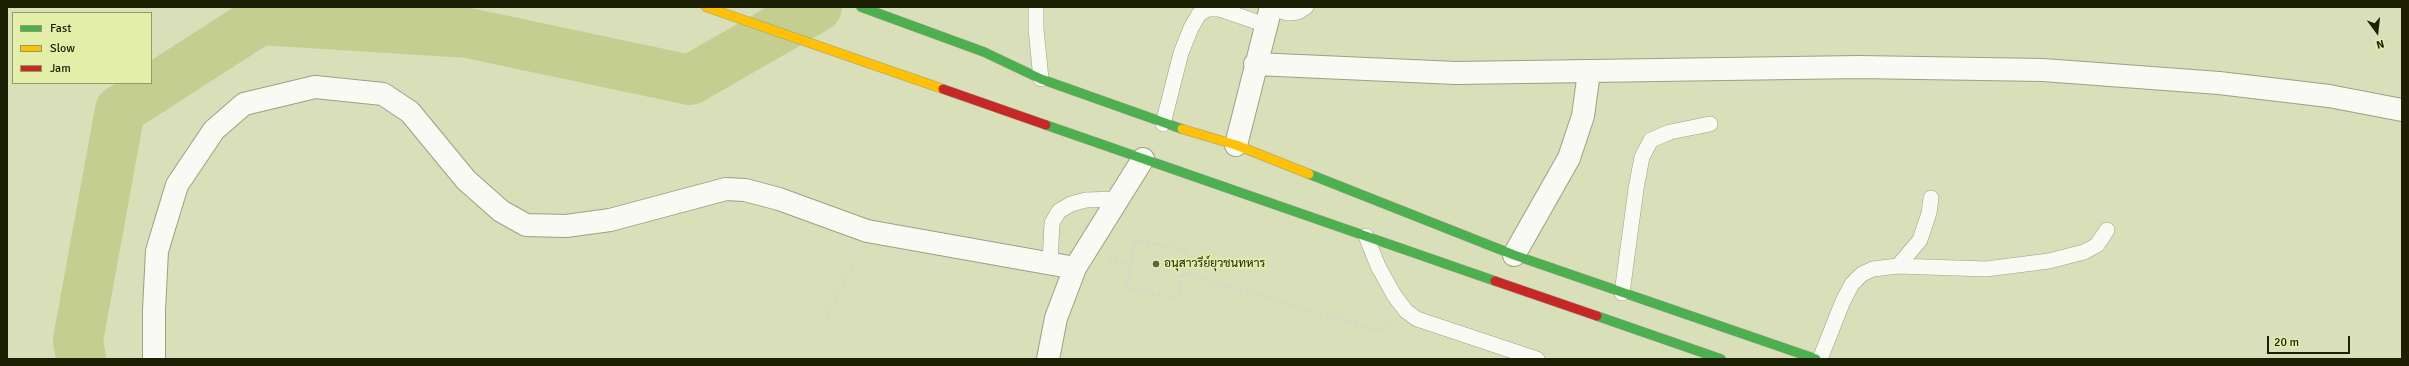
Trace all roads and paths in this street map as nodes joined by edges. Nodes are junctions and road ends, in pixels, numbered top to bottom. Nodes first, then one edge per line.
1 (706, 7) edge
2 (861, 7) edge
3 (1036, 7) edge
4 (1306, 7) edge
5 (1269, 13) edge
6 (1255, 64) junction
7 (1589, 72) junction
8 (1041, 79) junction
9 (2402, 110) edge
10 (1163, 124) junction
11 (1710, 124) dead end
12 (1236, 145) junction
13 (1143, 158) junction
14 (1931, 198) dead end
15 (1117, 199) junction
16 (2107, 230) dead end
17 (867, 231) junction
18 (1366, 236) junction
19 (1514, 254) junction
20 (1050, 264) junction
21 (1898, 266) junction
22 (1075, 268) junction
23 (1182, 272) junction
24 (1622, 293) junction
25 (826, 319) dead end
26 (1381, 332) dead end
27 (154, 359) edge
28 (1048, 359) edge
29 (1537, 359) edge
30 (1721, 359) edge
31 (1816, 359) edge
32 (1820, 359) edge

1 - 13 main road
2 - 8 main road
3 - 8 lane
4 - 5 lane
5 - 6 street
5 - 10 lane
6 - 7 street
6 - 12 street
7 - 9 street
7 - 19 street
8 - 10 main road
10 - 12 main road
11 - 24 lane
12 - 19 main road
13 - 15 street
13 - 18 main road
14 - 21 lane
15 - 20 lane
15 - 22 street
16 - 21 lane
17 - 20 street
17 - 25 path
17 - 27 street
18 - 29 lane
18 - 30 main road
19 - 24 main road
20 - 22 street
21 - 32 lane
22 - 28 street
23 - 23 path
23 - 26 path
24 - 31 main road

